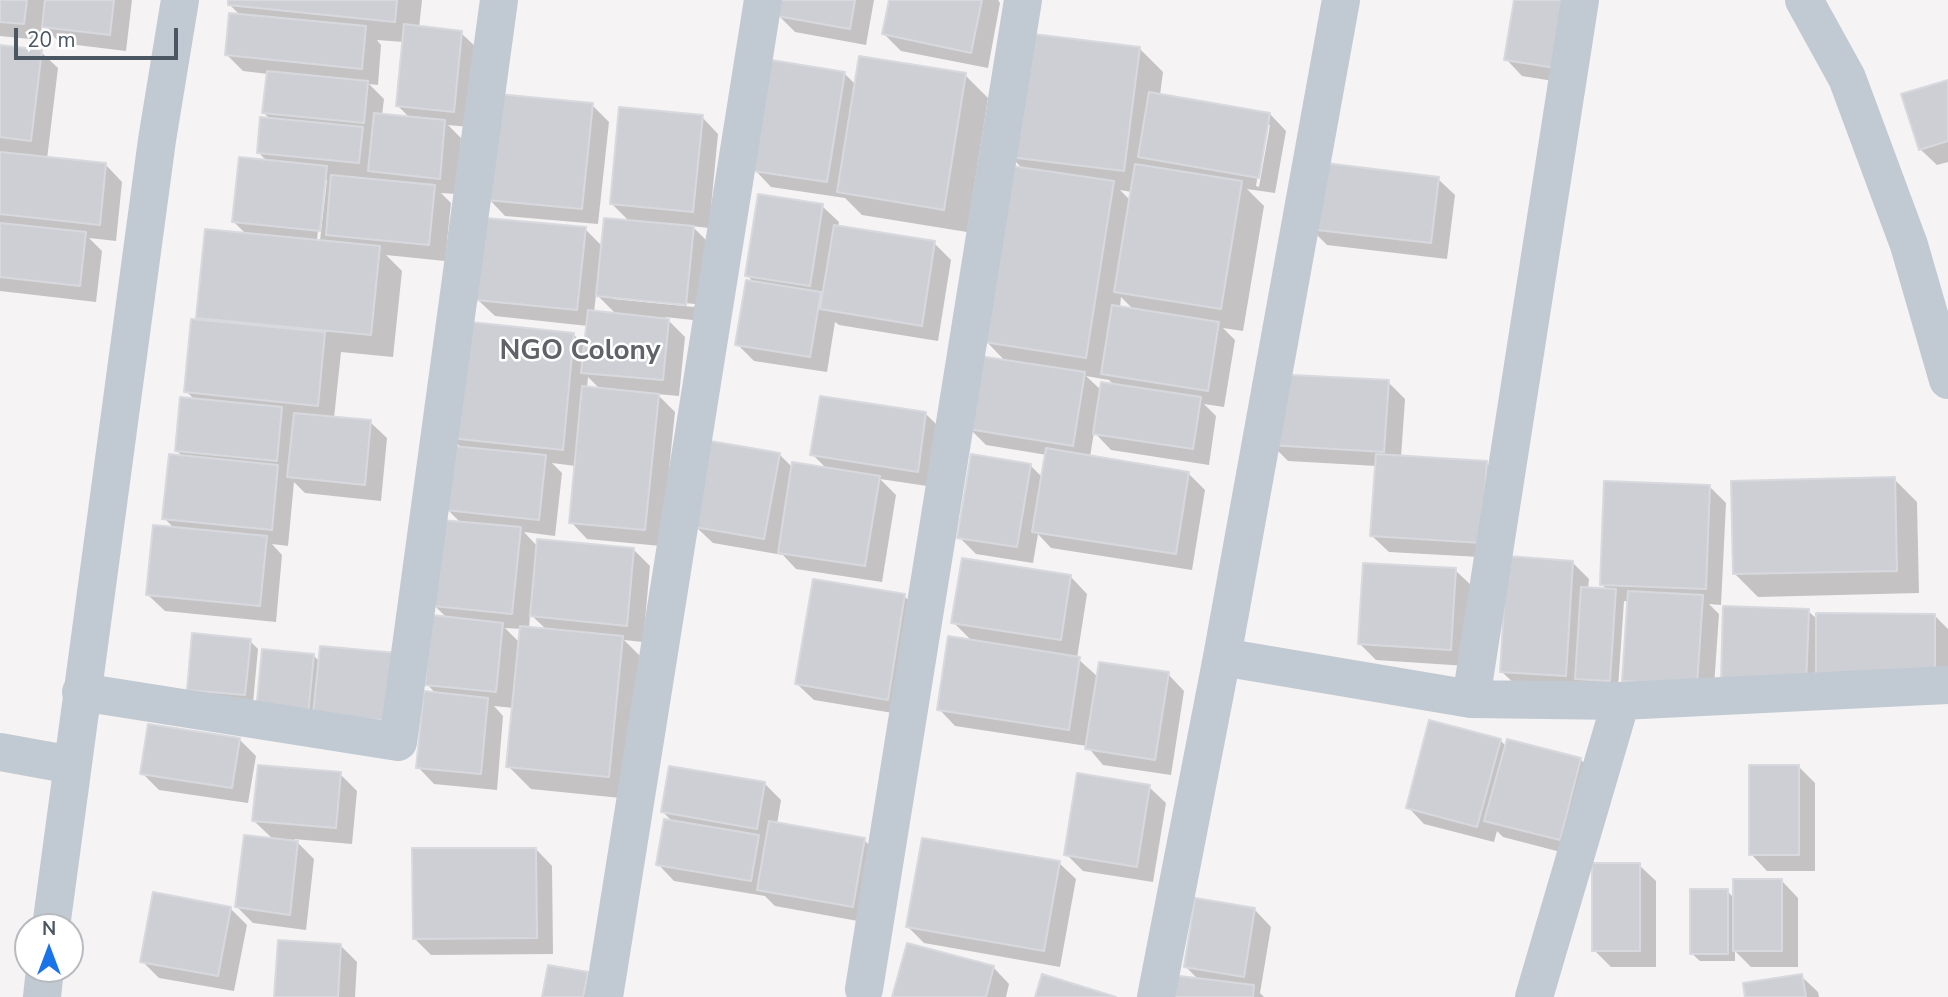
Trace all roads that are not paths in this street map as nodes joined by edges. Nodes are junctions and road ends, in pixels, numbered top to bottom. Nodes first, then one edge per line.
1 (180, 0) edge
2 (499, 0) edge
3 (763, 0) edge
4 (1023, 0) edge
5 (1341, 0) edge
6 (1580, 0) edge
7 (1804, 0) edge
8 (1948, 380) edge
9 (1222, 657) junction
10 (1948, 685) edge
11 (81, 692) junction
12 (1471, 699) junction
13 (1621, 701) junction
14 (0, 752) edge
15 (72, 765) junction
16 (53, 913) edge
17 (864, 989) dead end
18 (604, 997) edge
19 (1156, 997) edge
20 (1534, 997) edge

1 - 11 street
2 - 11 street
3 - 18 street
4 - 17 street
5 - 9 street
6 - 12 street
7 - 8 street
9 - 12 street
9 - 19 street
10 - 13 street
11 - 15 street
12 - 13 street
13 - 20 street
14 - 15 street
15 - 16 street

